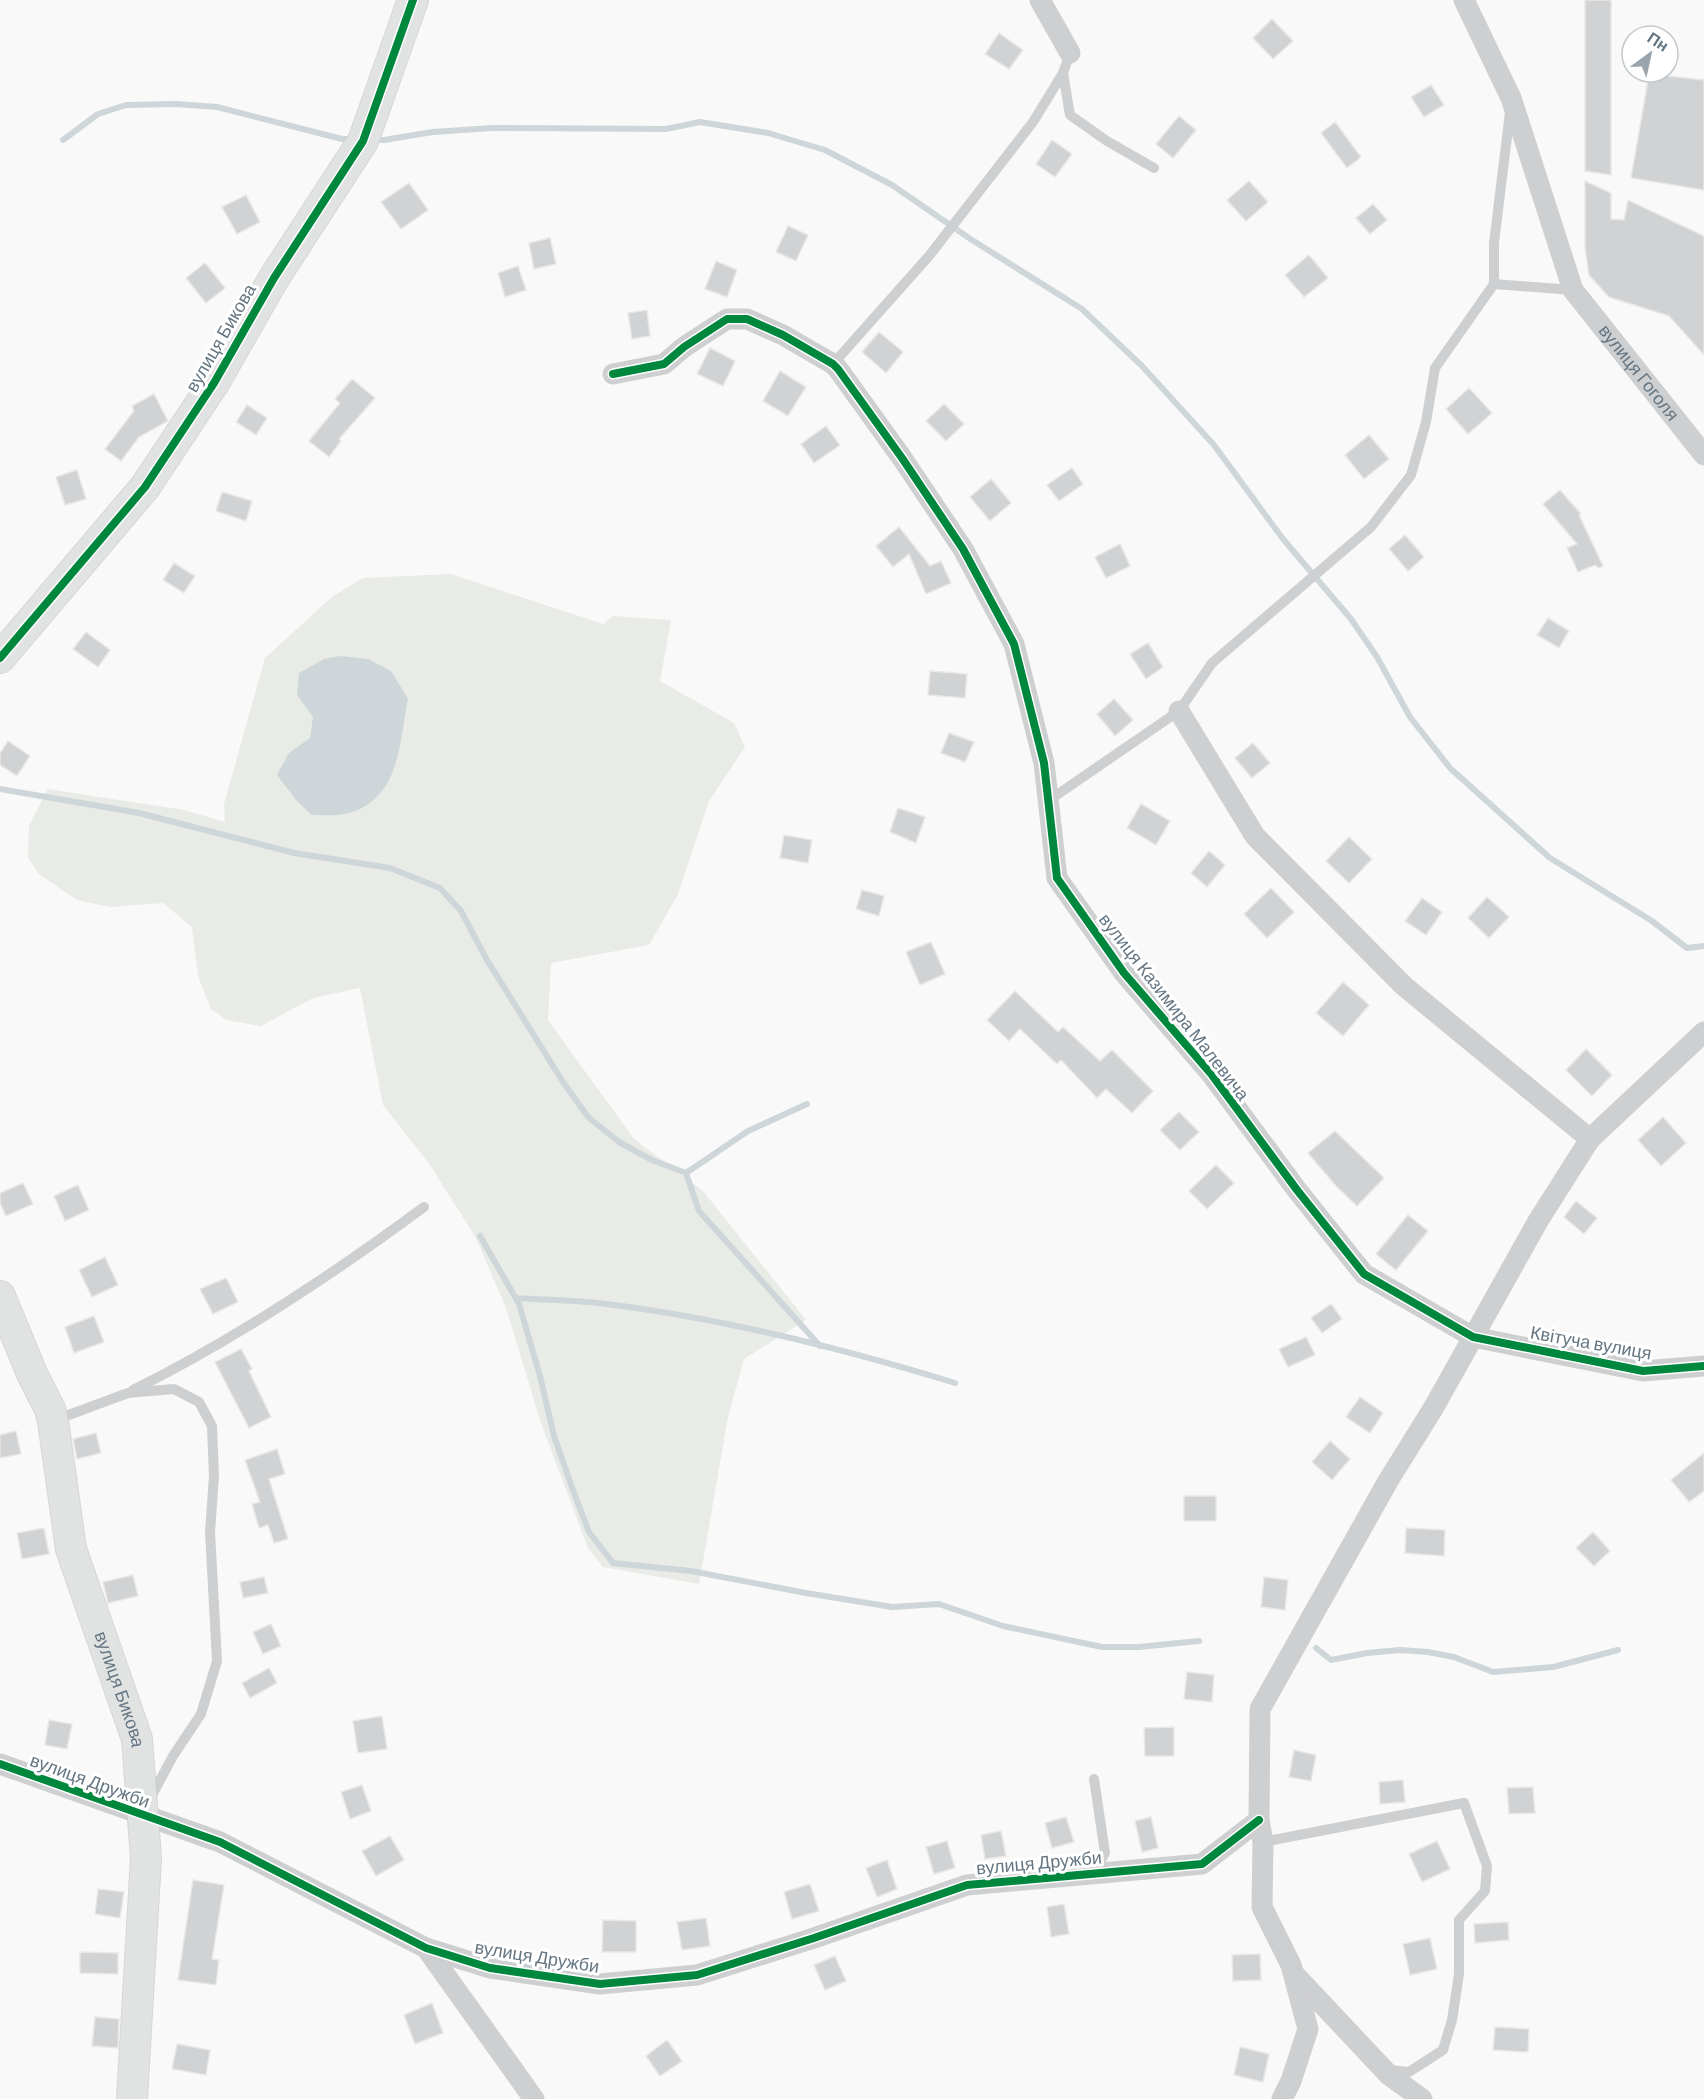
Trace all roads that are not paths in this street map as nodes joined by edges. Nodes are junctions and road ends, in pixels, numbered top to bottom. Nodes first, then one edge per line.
1 (413, 0) edge
2 (1040, 0) edge
3 (1464, 0) edge
4 (1070, 52) joint
5 (1063, 73) junction
6 (1511, 98) junction
7 (1154, 168) dead end
8 (1494, 284) junction
9 (1572, 290) junction
10 (833, 364) junction
11 (613, 374) dead end
12 (1704, 455) edge
13 (0, 658) edge
14 (1179, 711) junction
15 (1048, 801) junction
16 (1704, 1032) edge
17 (1590, 1139) junction
18 (424, 1207) dead end
19 (0, 1296) edge
20 (1473, 1337) junction
21 (1704, 1366) edge
22 (128, 1393) junction
23 (53, 1421) junction
24 (0, 1764) edge
25 (1094, 1779) dead end
26 (142, 1816) junction
27 (1259, 1820) junction
28 (1263, 1842) junction
29 (1094, 1873) junction
30 (426, 1948) junction
31 (1293, 1972) junction
32 (1384, 2070) junction
33 (132, 2099) edge
34 (534, 2099) edge
35 (1282, 2099) edge
36 (1422, 2099) edge

1 - 13 street, вулиця Бикова
2 - 4 street
3 - 6 street
4 - 5 lane
5 - 7 lane
5 - 10 lane
6 - 8 lane
6 - 9 street
8 - 9 lane
8 - 14 lane
9 - 12 street, вулиця Гоголя
10 - 11 street, вулиця Казимира Малевича
10 - 15 street, вулиця Казимира Малевича
14 - 15 lane
14 - 17 street
15 - 20 street, вулиця Казимира Малевича
16 - 17 street
17 - 20 street
18 - 22 lane
19 - 23 street, вулиця Бикова
20 - 21 street, Квітуча вулиця
20 - 27 street
22 - 23 lane
22 - 26 lane
23 - 26 street, вулиця Бикова
24 - 26 street, вулиця Дружби
25 - 29 lane
26 - 30 street, вулиця Дружби
26 - 33 street, вулиця Бикова
27 - 28 street
27 - 29 street, вулиця Дружби
28 - 31 street
28 - 32 lane
29 - 30 street, вулиця Дружби
30 - 34 street
31 - 32 street
31 - 35 street
32 - 36 street

